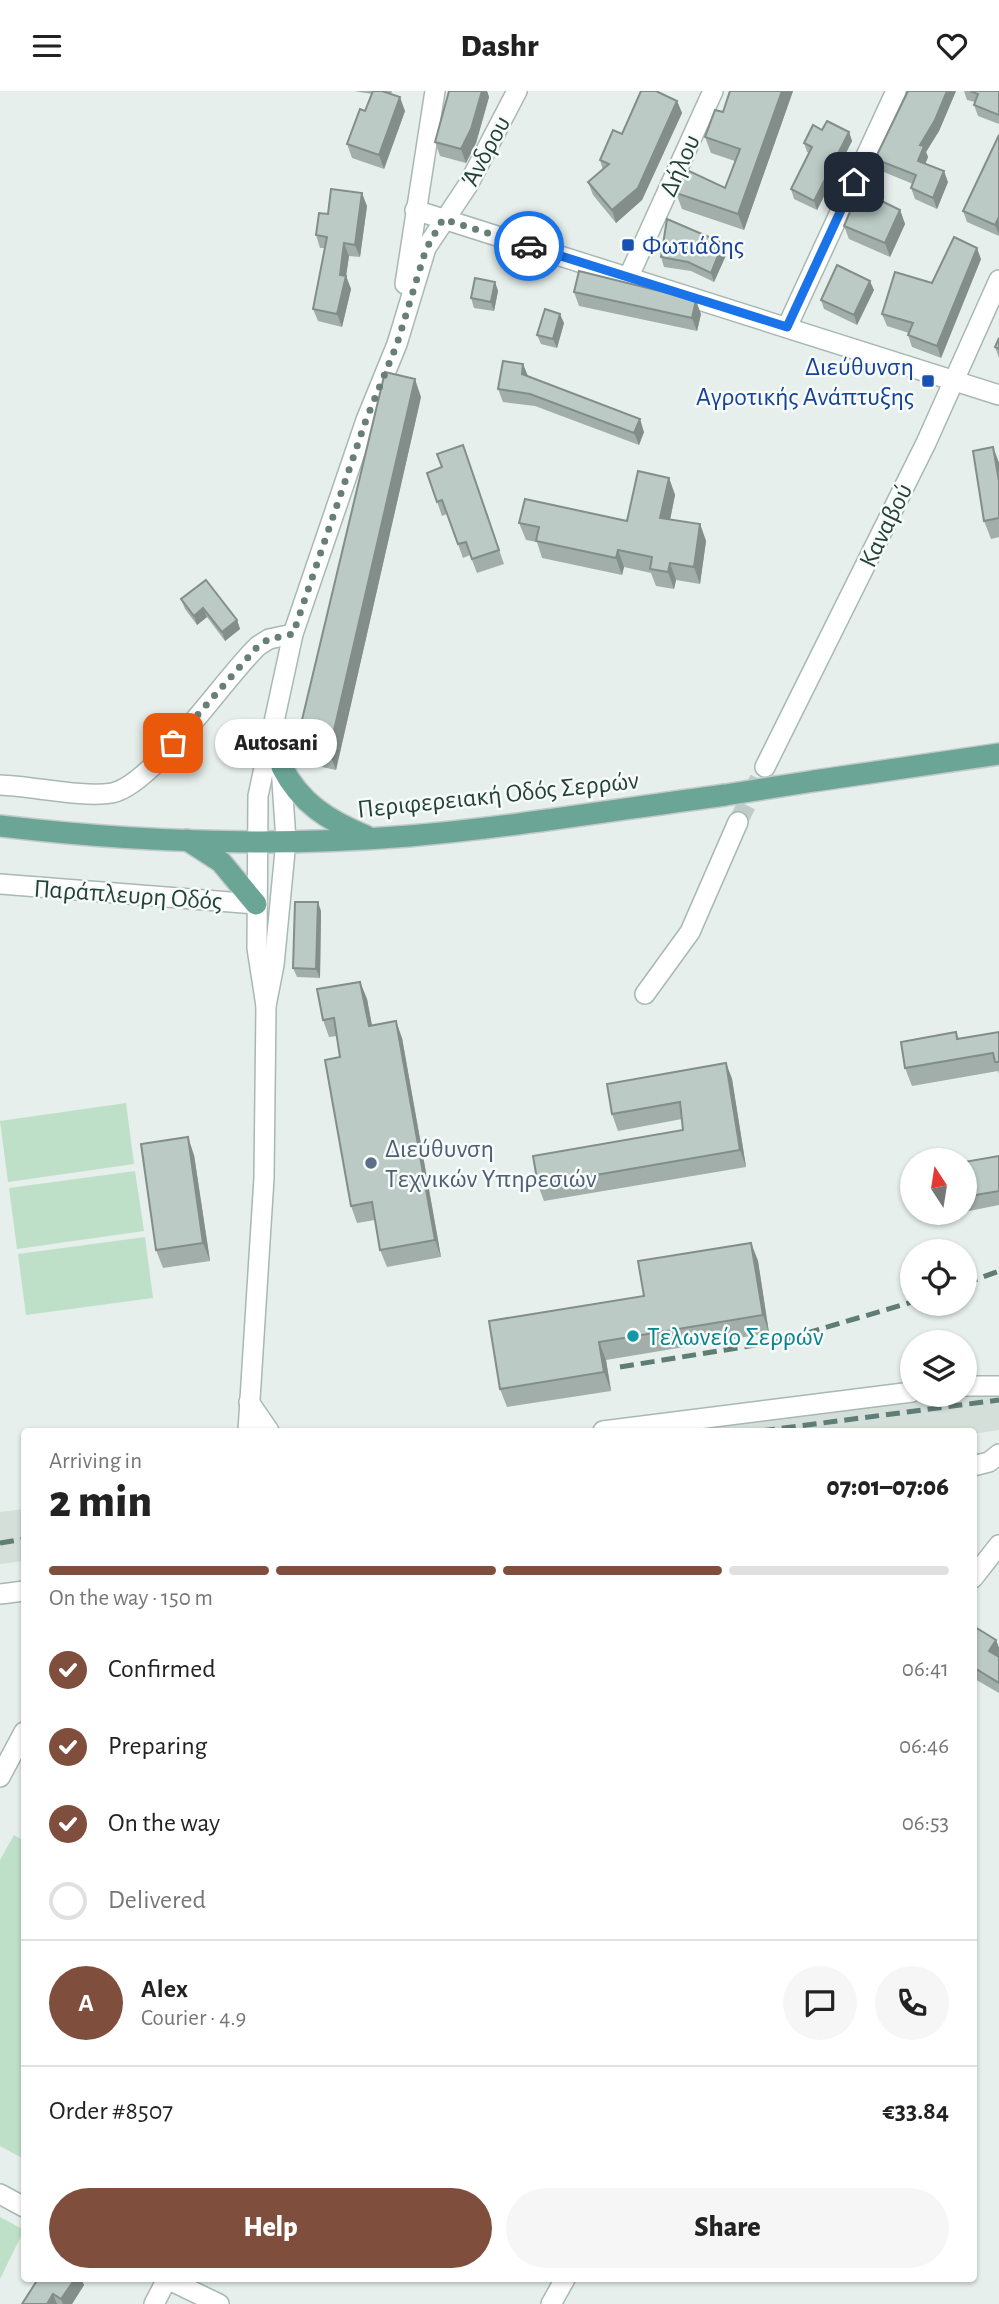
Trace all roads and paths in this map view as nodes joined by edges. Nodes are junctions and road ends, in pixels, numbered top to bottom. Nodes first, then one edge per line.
1 (435, 91) edge
2 (517, 91) edge
3 (713, 91) edge
4 (896, 91) edge
5 (415, 210) junction
6 (443, 219) junction
7 (629, 276) junction
8 (999, 280) edge
9 (787, 327) junction
10 (397, 344) junction
11 (953, 381) junction
12 (999, 395) edge
13 (293, 634) junction
14 (275, 723) junction
15 (999, 754) edge
16 (282, 767) junction
17 (765, 767) tunnel mouth
18 (0, 785) edge
19 (738, 822) tunnel mouth
20 (0, 826) edge
21 (371, 838) junction
22 (185, 839) junction
23 (257, 841) junction
24 (286, 841) junction
25 (0, 884) edge
26 (256, 904) junction
27 (645, 994) dead end
28 (266, 1006) junction
29 (977, 1386) edge
30 (999, 1387) edge
31 (900, 1394) edge
32 (249, 1402) junction
33 (248, 1428) edge
34 (268, 1428) edge
35 (627, 1428) edge
36 (999, 1454) edge
37 (977, 1465) edge
38 (999, 1545) edge
39 (977, 1573) edge
40 (21, 1591) edge
41 (0, 1594) edge
42 (21, 1738) edge
43 (0, 1777) edge
44 (0, 2194) edge
45 (21, 2205) edge
46 (165, 2282) edge
47 (173, 2282) edge
48 (563, 2282) edge
49 (154, 2304) edge
50 (219, 2304) edge
51 (551, 2304) edge

1 - 5 street
2 - 6 street, Άνδρου
3 - 7 street, Δήλου
4 - 9 street
5 - 6 street
5 - 10 street
6 - 7 street
6 - 10 street, Άνδρου
7 - 9 street
8 - 11 street, Καναβού
9 - 11 street
10 - 13 street, Άνδρου
11 - 12 street
11 - 17 street, Καναβού
13 - 14 street, Άνδρου
13 - 18 street
14 - 16 street
14 - 23 street, Άνδρου
15 - 21 main road, Περιφερειακή Οδός Σερρών, bridge
16 - 21 main road
16 - 24 street
19 - 27 street
20 - 22 main road, Περιφερειακή Οδός Σερρών
21 - 24 main road, Περιφερειακή Οδός Σερρών
22 - 23 main road, Περιφερειακή Οδός Σερρών
22 - 26 main road
23 - 24 main road, Περιφερειακή Οδός Σερρών
23 - 26 street, Άνδρου
24 - 28 street
25 - 26 street, Παράπλευρη Οδός
26 - 28 street, Άνδρου
28 - 32 street
29 - 30 street
31 - 35 street
32 - 33 street
32 - 34 street
36 - 37 street
38 - 39 street
40 - 41 street
42 - 43 street
44 - 45 street
46 - 49 street
47 - 50 street
48 - 51 street

